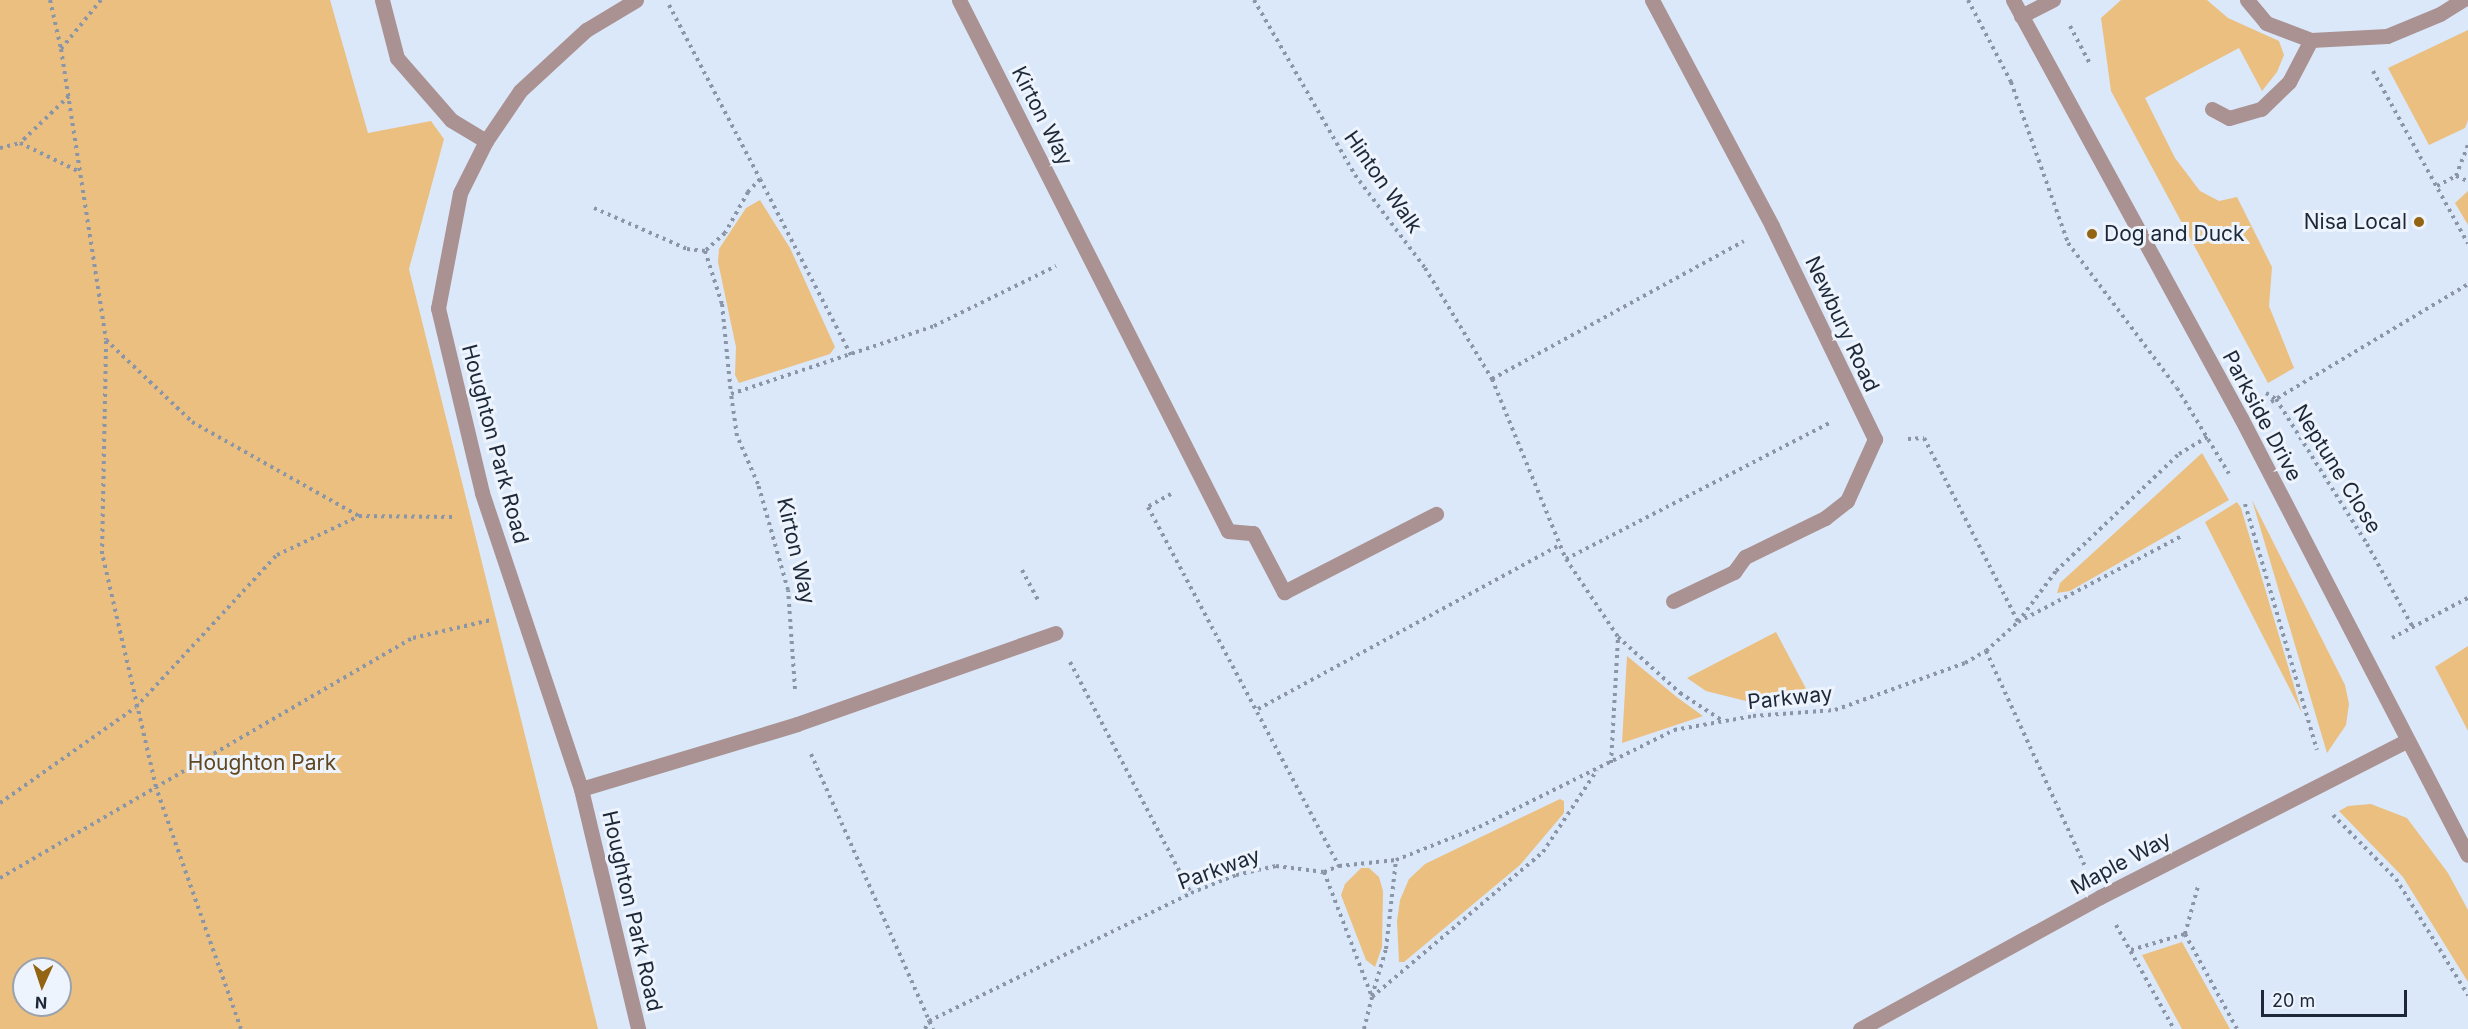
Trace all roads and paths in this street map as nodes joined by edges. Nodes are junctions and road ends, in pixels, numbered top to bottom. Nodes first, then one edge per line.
1 (50, 0) edge
2 (101, 0) edge
3 (382, 0) edge
4 (636, 0) edge
5 (666, 0) edge
6 (958, 0) edge
7 (1254, 0) edge
8 (1652, 0) edge
9 (1968, 0) edge
10 (2013, 0) edge
11 (2054, 0) edge
12 (2247, 0) edge
13 (2462, 0) edge
14 (2021, 16) junction
15 (2355, 38) junction
16 (2311, 40) junction
17 (62, 49) junction
18 (69, 96) junction
19 (2212, 109) dead end
20 (486, 141) junction
21 (20, 143) junction
22 (2468, 145) edge
23 (0, 148) edge
24 (81, 172) junction
25 (2456, 177) junction
26 (760, 179) junction
27 (2468, 181) edge
28 (2437, 186) junction
29 (594, 208) dead end
30 (1772, 226) junction
31 (2468, 244) edge
32 (705, 251) junction
33 (1087, 252) junction
34 (2468, 284) edge
35 (106, 340) junction
36 (851, 355) junction
37 (1492, 379) junction
38 (731, 394) junction
39 (1859, 407) junction
40 (2208, 437) junction
41 (1875, 439) junction
42 (1200, 477) junction
43 (2234, 483) dead end
44 (2244, 501) dead end
45 (1436, 514) dead end
46 (359, 516) junction
47 (490, 517) junction
48 (2182, 536) dead end
49 (1560, 545) junction
50 (1566, 559) junction
51 (1022, 570) dead end
52 (2468, 598) edge
53 (1673, 602) dead end
54 (522, 613) junction
55 (2018, 622) junction
56 (2412, 626) junction
57 (1055, 633) junction
58 (1618, 637) junction
59 (1986, 651) junction
60 (2362, 655) junction
61 (136, 707) junction
62 (1258, 709) junction
63 (1723, 721) junction
64 (797, 724) junction
65 (2406, 741) junction
66 (1611, 763) junction
67 (1597, 770) junction
68 (2319, 782) junction
69 (156, 787) junction
70 (581, 789) junction
71 (0, 803) edge
72 (2468, 855) edge
73 (1396, 860) junction
74 (1339, 866) junction
75 (1324, 872) junction
76 (0, 878) edge
77 (1191, 893) junction
78 (2100, 897) junction
79 (2130, 950) junction
80 (2468, 995) edge
81 (1372, 997) junction
82 (929, 1021) junction
83 (241, 1029) edge
84 (638, 1029) edge
85 (925, 1029) edge
86 (933, 1029) edge
87 (1364, 1029) edge
88 (1860, 1029) edge
89 (2174, 1029) edge
90 (2237, 1029) edge

1 - 17 path
2 - 17 path
3 - 20 street
4 - 20 street, Houghton Park Road
5 - 26 path
6 - 33 street, Kirton Way
7 - 37 path, Hinton Walk
8 - 30 street, Newbury Road
9 - 40 path
10 - 14 street, Parkside Drive
11 - 14 street
12 - 16 street
13 - 15 street
14 - 60 street, Parkside Drive
15 - 16 street
15 - 28 path
16 - 19 street
17 - 18 path
18 - 21 path
18 - 24 path
20 - 47 street, Houghton Park Road
21 - 23 path
21 - 24 path
22 - 25 path
24 - 35 path
25 - 27 path
25 - 28 path
26 - 32 path
26 - 36 path
28 - 31 path
29 - 32 path
30 - 37 path
30 - 39 street, Newbury Road
32 - 38 path, Kirton Way
33 - 36 path
33 - 42 street, Kirton Way
34 - 56 path, Neptune Close
35 - 46 path
35 - 61 path
36 - 38 path
37 - 49 path, Hinton Walk
38 - 64 path, Kirton Way
39 - 41 street, Newbury Road
39 - 50 path
40 - 43 path
40 - 55 path
41 - 53 street
41 - 55 path
42 - 45 street, Kirton Way
42 - 62 path
44 - 68 path
46 - 47 path
46 - 61 path
47 - 54 street, Houghton Park Road
48 - 55 path, Parkway
49 - 50 path, Hinton Walk
49 - 62 path
50 - 58 path, Hinton Walk
51 - 57 path
52 - 56 path
54 - 69 path
54 - 70 street, Houghton Park Road
55 - 59 path, Parkway
56 - 60 path
57 - 64 street
57 - 77 path
58 - 63 path, Hinton Walk
58 - 66 path
59 - 63 path, Parkway
59 - 78 path
60 - 65 street, Parkside Drive
61 - 69 path
61 - 71 path
62 - 74 path
63 - 66 path, Parkway
64 - 70 street
64 - 82 path, Kirton Way
65 - 68 street, Maple Way
65 - 72 street, Parkside Drive
66 - 67 path, Parkway
67 - 73 path, Parkway
67 - 81 path
68 - 78 street, Maple Way
68 - 80 path
69 - 76 path
69 - 83 path
70 - 84 street, Houghton Park Road
73 - 74 path, Parkway
73 - 81 path
74 - 75 path, Parkway
75 - 77 path, Parkway
75 - 81 path
77 - 82 path, Parkway
78 - 79 path
78 - 88 street, Maple Way
79 - 89 path
79 - 90 path
81 - 87 path
82 - 85 path
82 - 86 path, Kirton Way

